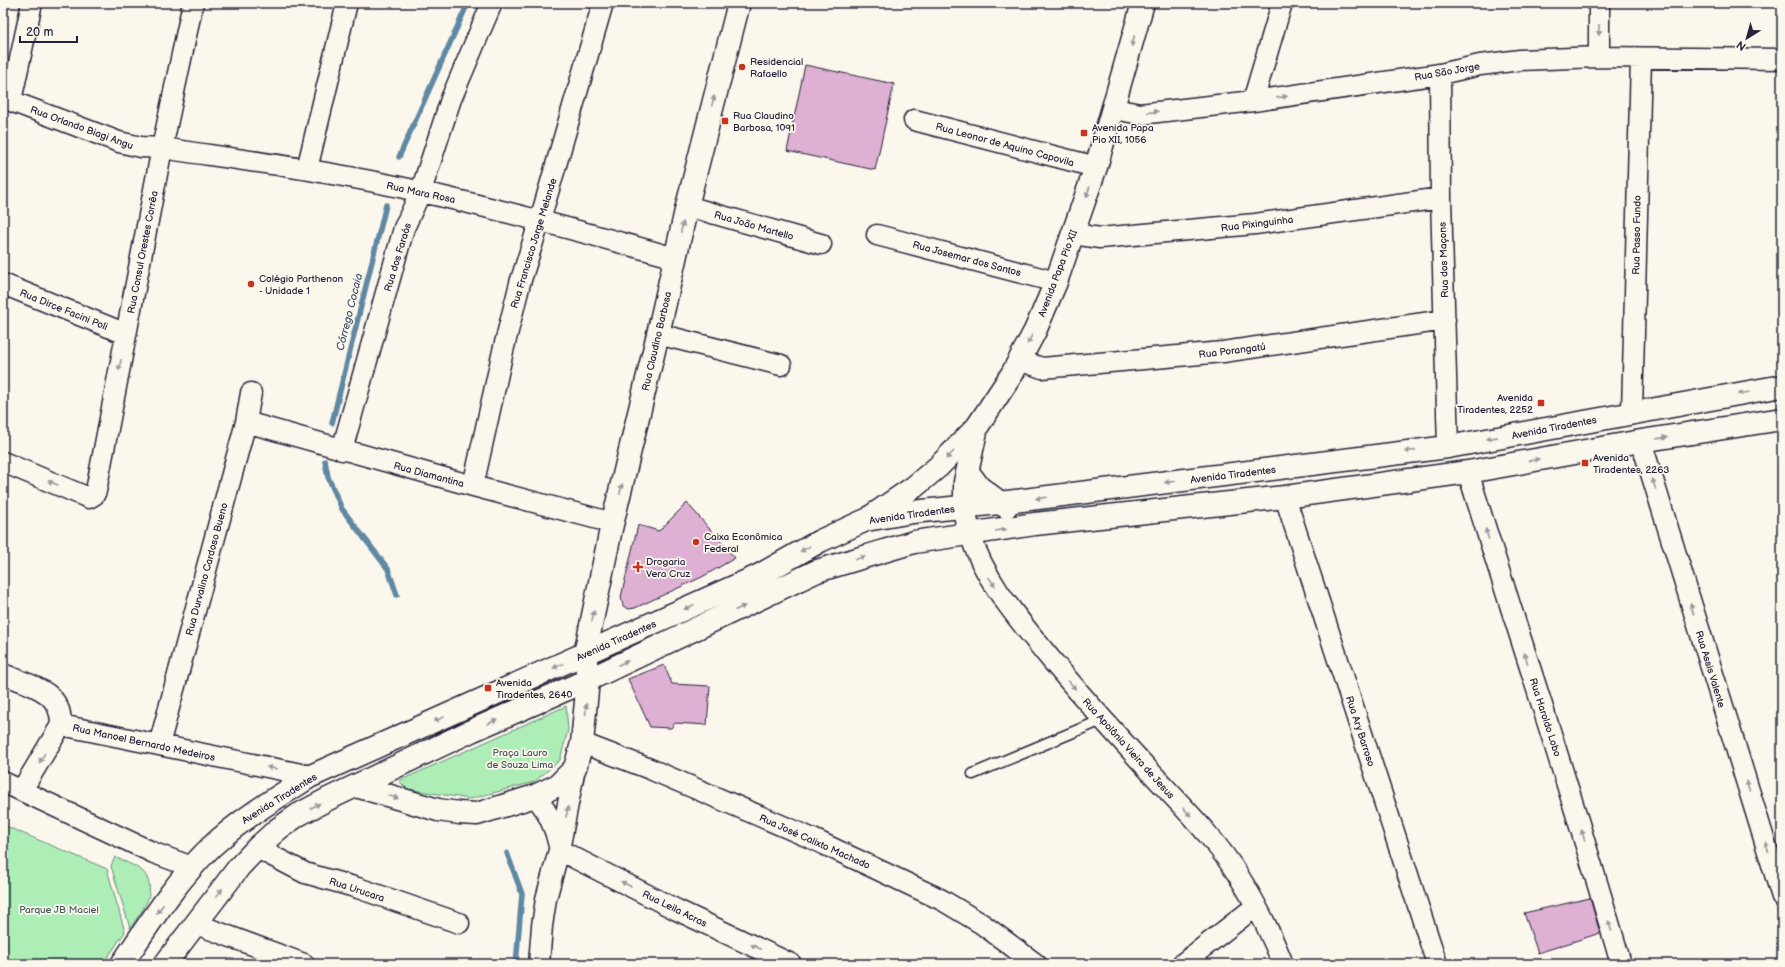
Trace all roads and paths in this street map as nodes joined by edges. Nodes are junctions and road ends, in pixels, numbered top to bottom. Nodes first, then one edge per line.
1 (32, 3) edge
2 (193, 3) edge
3 (347, 3) edge
4 (492, 3) edge
5 (603, 3) edge
6 (739, 3) edge
7 (1143, 3) edge
8 (1282, 3) edge
9 (1599, 3) edge
10 (1599, 57) junction
11 (1641, 58) junction
12 (1782, 59) edge
13 (1440, 74) junction
14 (7, 99) edge
15 (1253, 101) junction
16 (1114, 108) junction
17 (914, 120) dead end
18 (162, 148) junction
19 (1096, 168) junction
20 (307, 169) junction
21 (422, 191) junction
22 (1441, 198) junction
23 (687, 206) junction
24 (540, 220) junction
25 (1073, 234) junction
26 (877, 235) dead end
27 (821, 244) dead end
28 (675, 258) junction
29 (1056, 282) junction
30 (3, 284) edge
31 (1445, 320) junction
32 (126, 334) junction
33 (658, 334) junction
34 (1019, 360) junction
35 (781, 365) dead end
36 (1782, 386) edge
37 (252, 393) dead end
38 (1632, 412) junction
39 (1782, 419) edge
40 (246, 422) junction
41 (977, 427) junction
42 (1641, 441) junction
43 (1448, 447) junction
44 (342, 450) junction
45 (3, 462) edge
46 (968, 472) junction
47 (1468, 472) junction
48 (474, 486) junction
49 (1285, 497) junction
50 (999, 503) junction
51 (965, 506) junction
52 (866, 520) junction
53 (613, 523) junction
54 (1036, 524) junction
55 (970, 534) junction
56 (584, 654) junction
57 (3, 674) edge
58 (588, 680) junction
59 (1102, 720) junction
60 (61, 725) junction
61 (582, 743) junction
62 (159, 745) junction
63 (575, 768) junction
64 (973, 774) dead end
65 (311, 776) junction
66 (3, 782) edge
67 (356, 786) junction
68 (22, 790) junction
69 (535, 796) junction
70 (257, 848) junction
71 (560, 850) junction
72 (186, 875) junction
73 (1782, 897) edge
74 (1256, 906) junction
75 (459, 923) dead end
76 (196, 924) junction
77 (122, 964) edge
78 (165, 964) edge
79 (304, 964) edge
80 (539, 964) edge
81 (791, 964) edge
82 (1036, 964) edge
83 (1182, 964) edge
84 (1282, 964) edge
85 (1437, 964) edge
86 (1621, 964) edge

1 - 14 street
2 - 18 street, Rua Consul Orestes Corrêa
3 - 20 street
4 - 21 street, Rua dos Faraós
5 - 24 street, Rua Francisco Jorge Melande
23 -> 6 main road, Rua Claudino Barbosa
7 -> 16 main road, Avenida Papa Pio XII
8 - 15 street
9 -> 10 street
10 - 11 street, Rua São Jorge
10 - 13 street, Rua São Jorge
11 - 12 street, Rua São Jorge
11 - 38 street, Rua Passo Fundo
15 -> 13 street, Rua São Jorge
13 - 22 street, Rua dos Maçons
14 - 18 street, Rua Orlando Biagi Angu
16 -> 15 street, Rua São Jorge
16 - 19 main road, Avenida Papa Pio XII
17 - 19 street, Rua Leonor de Aquino Capovila
18 - 20 street, Rua Mara Rosa
18 - 32 street, Rua Consul Orestes Corrêa
19 -> 25 main road, Avenida Papa Pio XII
20 - 21 street, Rua Mara Rosa
21 - 24 street, Rua Mara Rosa
21 - 44 street, Rua dos Faraós
22 - 25 street, Rua Pixinguinha
22 - 31 street, Rua dos Maçons
23 - 27 street, Rua João Martello
28 -> 23 main road, Rua Claudino Barbosa
24 - 28 street, Rua Mara Rosa
24 - 48 street, Rua Francisco Jorge Melande
25 - 29 main road, Avenida Papa Pio XII
26 - 29 street, Rua Josemar dos Santos
28 - 33 main road, Rua Claudino Barbosa
29 -> 34 main road, Avenida Papa Pio XII
30 - 32 street, Rua Dirce Facini Poli
31 - 34 street, Rua Porangatú
31 - 43 street, Rua dos Maçons
32 -> 45 street, Rua Consul Orestes Corrêa
33 - 35 street
53 -> 33 main road, Rua Claudino Barbosa
34 - 41 main road, Avenida Papa Pio XII
36 -> 38 main road, Avenida Tiradentes
37 - 40 street, Rua Durvalino Cardoso Bueno
38 -> 43 main road, Avenida Tiradentes
42 -> 39 main road
40 - 44 street, Rua Diamantina
40 - 62 street, Rua Durvalino Cardoso Bueno
41 - 46 main road, Avenida Papa Pio XII
41 -> 52 main road
47 -> 42 main road
73 -> 42 street, Rua Assis Valente
43 -> 50 main road, Avenida Tiradentes
44 - 48 street, Rua Diamantina
46 - 50 main road
46 - 51 main road, Avenida Papa Pio XII
47 - 49 main road
86 -> 47 street, Rua Haroldo Lobo
48 - 53 street, Rua Diamantina
49 - 54 main road
49 - 85 street, Rua Ary Barroso
50 - 51 main road, Avenida Tiradentes
50 - 54 main road
51 - 52 main road, Avenida Tiradentes
51 - 55 main road, Avenida Papa Pio XII
52 -> 56 main road, Avenida Tiradentes
56 -> 53 main road, Rua Claudino Barbosa
55 -> 54 main road
58 -> 55 main road
55 -> 59 street, Rua Apolônia Vieira de Jesus
56 - 58 main road, Rua Claudino Barbosa
56 -> 65 main road, Avenida Tiradentes
57 - 60 street, Rua Manoel Bernardo Medeiros
61 -> 58 main road, Rua Claudino Barbosa
67 -> 58 main road
59 - 64 lane
59 -> 74 street, Rua Apolônia Vieira de Jesus
60 - 62 street, Rua Manoel Bernardo Medeiros
60 -> 68 street
61 - 63 main road, Rua Claudino Barbosa
61 - 82 street, Rua José Calixto Machado
65 -> 62 street, Rua Manoel Bernardo Medeiros
63 - 69 main road
71 -> 63 street
65 - 72 main road, Avenida Tiradentes
66 - 68 street
67 -> 69 main road
70 -> 67 main road
68 - 72 street
69 - 71 street
70 - 75 street, Rua Urucara
76 -> 70 main road
71 - 80 street
81 -> 71 street, Rua Leila Acras
72 -> 77 main road, Avenida Tiradentes
74 - 83 street
74 - 84 street, Rua Apolônia Vieira de Jesus
76 - 78 main road
76 - 79 street

